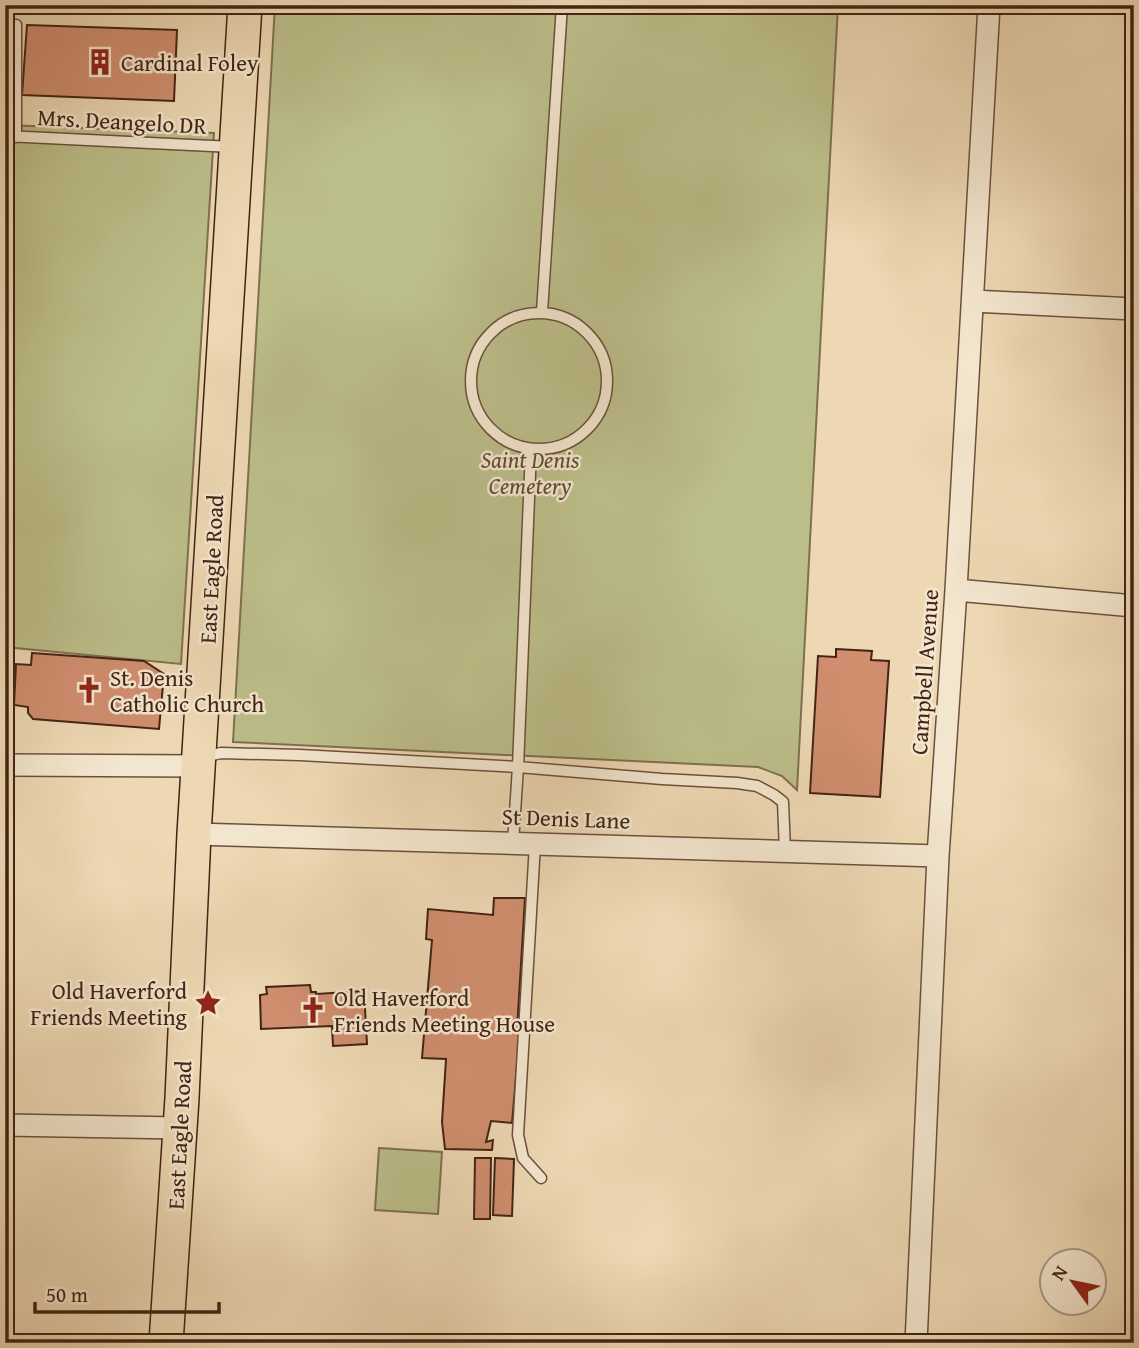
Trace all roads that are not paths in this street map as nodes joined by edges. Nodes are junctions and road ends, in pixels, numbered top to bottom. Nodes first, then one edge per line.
1 (174, 5) edge
2 (562, 5) edge
3 (989, 5) edge
4 (245, 7) edge
5 (5, 24) edge
6 (10, 136) edge
7 (237, 147) junction
8 (973, 301) junction
9 (1134, 309) edge
10 (542, 312) junction
11 (531, 449) junction
12 (956, 590) junction
13 (1134, 606) edge
14 (5, 765) edge
15 (199, 766) junction
16 (518, 767) junction
17 (194, 834) junction
18 (513, 843) junction
19 (535, 844) junction
20 (785, 851) junction
21 (938, 856) junction
22 (5, 1125) edge
23 (179, 1128) junction
24 (541, 1178) dead end
25 (166, 1343) edge
26 (916, 1343) edge

1 - 4 lane
2 - 10 lane
3 - 8 street, Campbell Avenue
4 - 7 main road, East Eagle Road
5 - 6 lane
6 - 7 lane, Mrs. Deangelo DR
7 - 15 main road, East Eagle Road
8 - 9 street
8 - 12 street, Campbell Avenue
10 - 11 lane
10 - 11 lane
11 - 16 lane
12 - 13 street
12 - 21 street, Campbell Avenue
14 - 15 street
15 - 16 lane
15 - 17 main road, East Eagle Road
16 - 18 lane
16 - 20 lane
17 - 18 street, St Denis Lane
17 - 23 main road, East Eagle Road
18 - 19 street, St Denis Lane
19 - 20 street, St Denis Lane
19 - 24 lane
20 - 21 street, St Denis Lane
21 - 26 street, Campbell Avenue
22 - 23 street
23 - 25 main road, East Eagle Road

